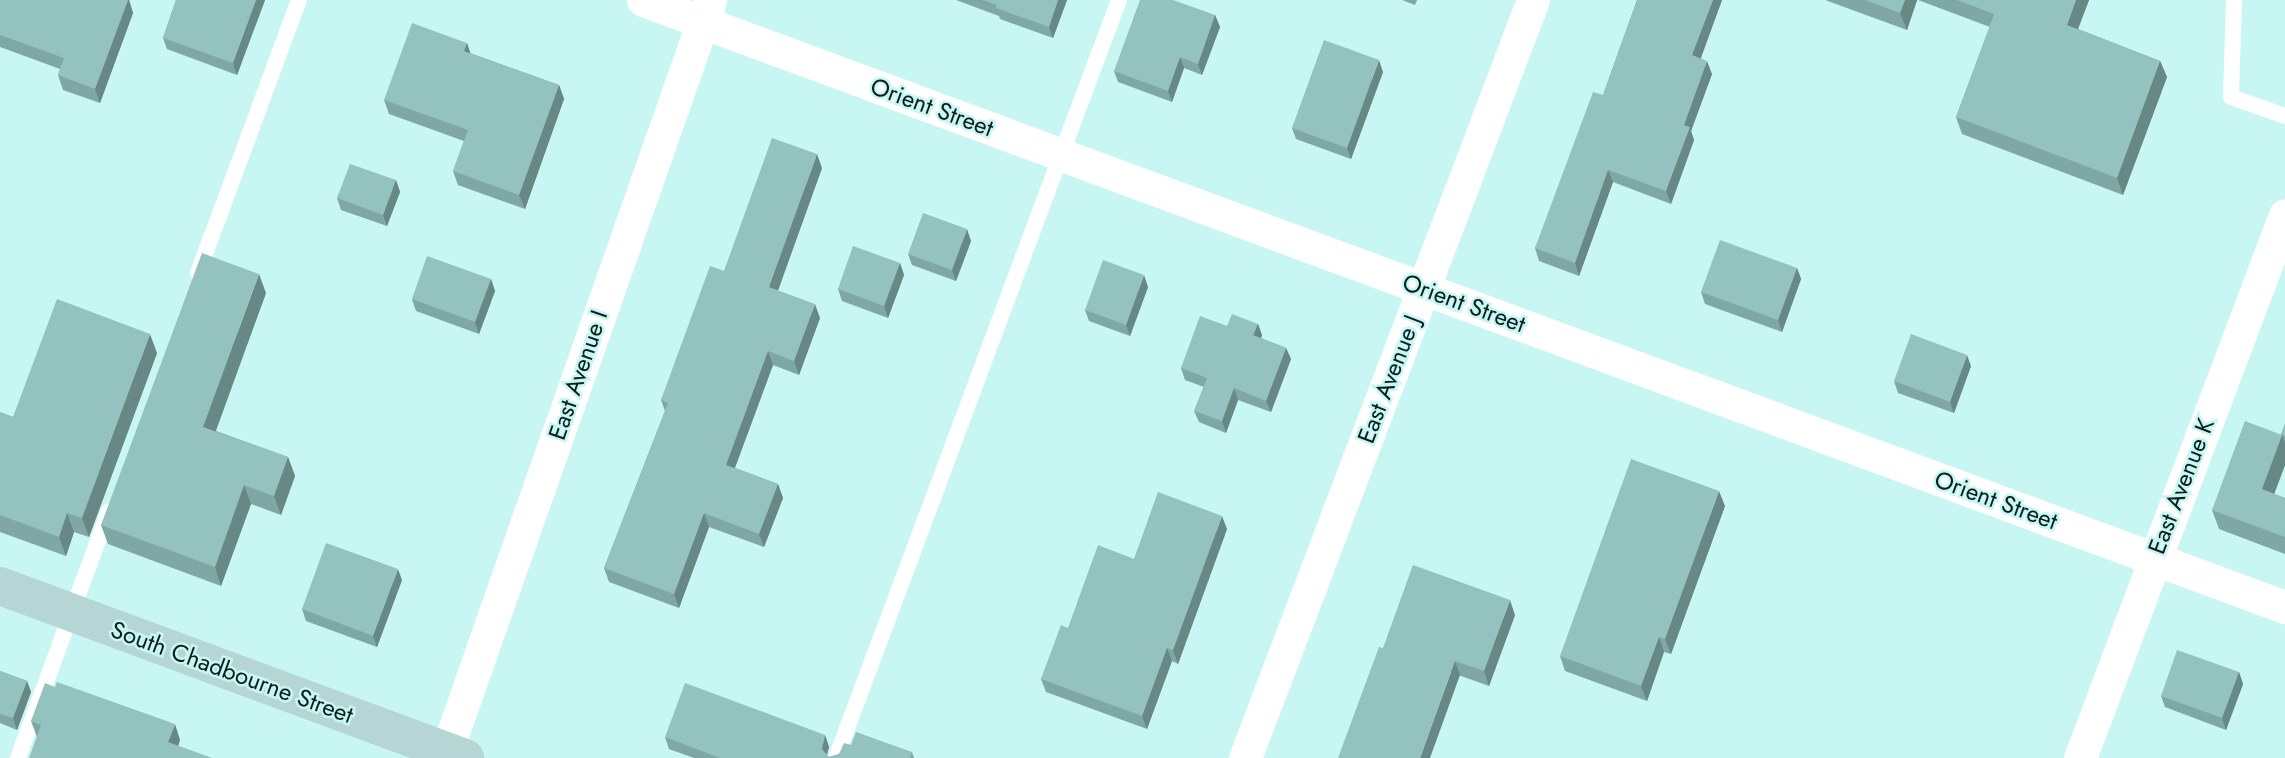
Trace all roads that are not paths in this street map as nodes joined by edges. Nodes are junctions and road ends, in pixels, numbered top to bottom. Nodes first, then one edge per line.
1 (299, 0) edge
2 (643, 0) edge
3 (1119, 0) edge
4 (1533, 0) edge
5 (2234, 0) edge
6 (706, 11) edge
7 (2285, 116) edge
8 (1060, 154) junction
9 (2285, 215) edge
10 (193, 287) edge
11 (1424, 289) junction
12 (115, 495) edge
13 (2153, 558) junction
14 (0, 586) edge
15 (2285, 607) edge
16 (72, 612) junction
17 (452, 756) edge
18 (18, 758) edge
19 (835, 758) edge
20 (1245, 758) edge
21 (2080, 758) edge

1 - 10 lane
2 - 6 street, Orient Street
3 - 8 lane
4 - 11 street, East Avenue J
5 - 7 lane
6 - 8 street, Orient Street
6 - 17 street, East Avenue I
8 - 11 street, Orient Street
8 - 19 lane
9 - 13 street, East Avenue K
11 - 13 street, Orient Street
11 - 20 street, East Avenue J
12 - 16 lane
13 - 15 street, Orient Street
13 - 21 street, East Avenue K
14 - 16 main road, South Chadbourne Street
16 - 17 main road, South Chadbourne Street
16 - 18 lane

